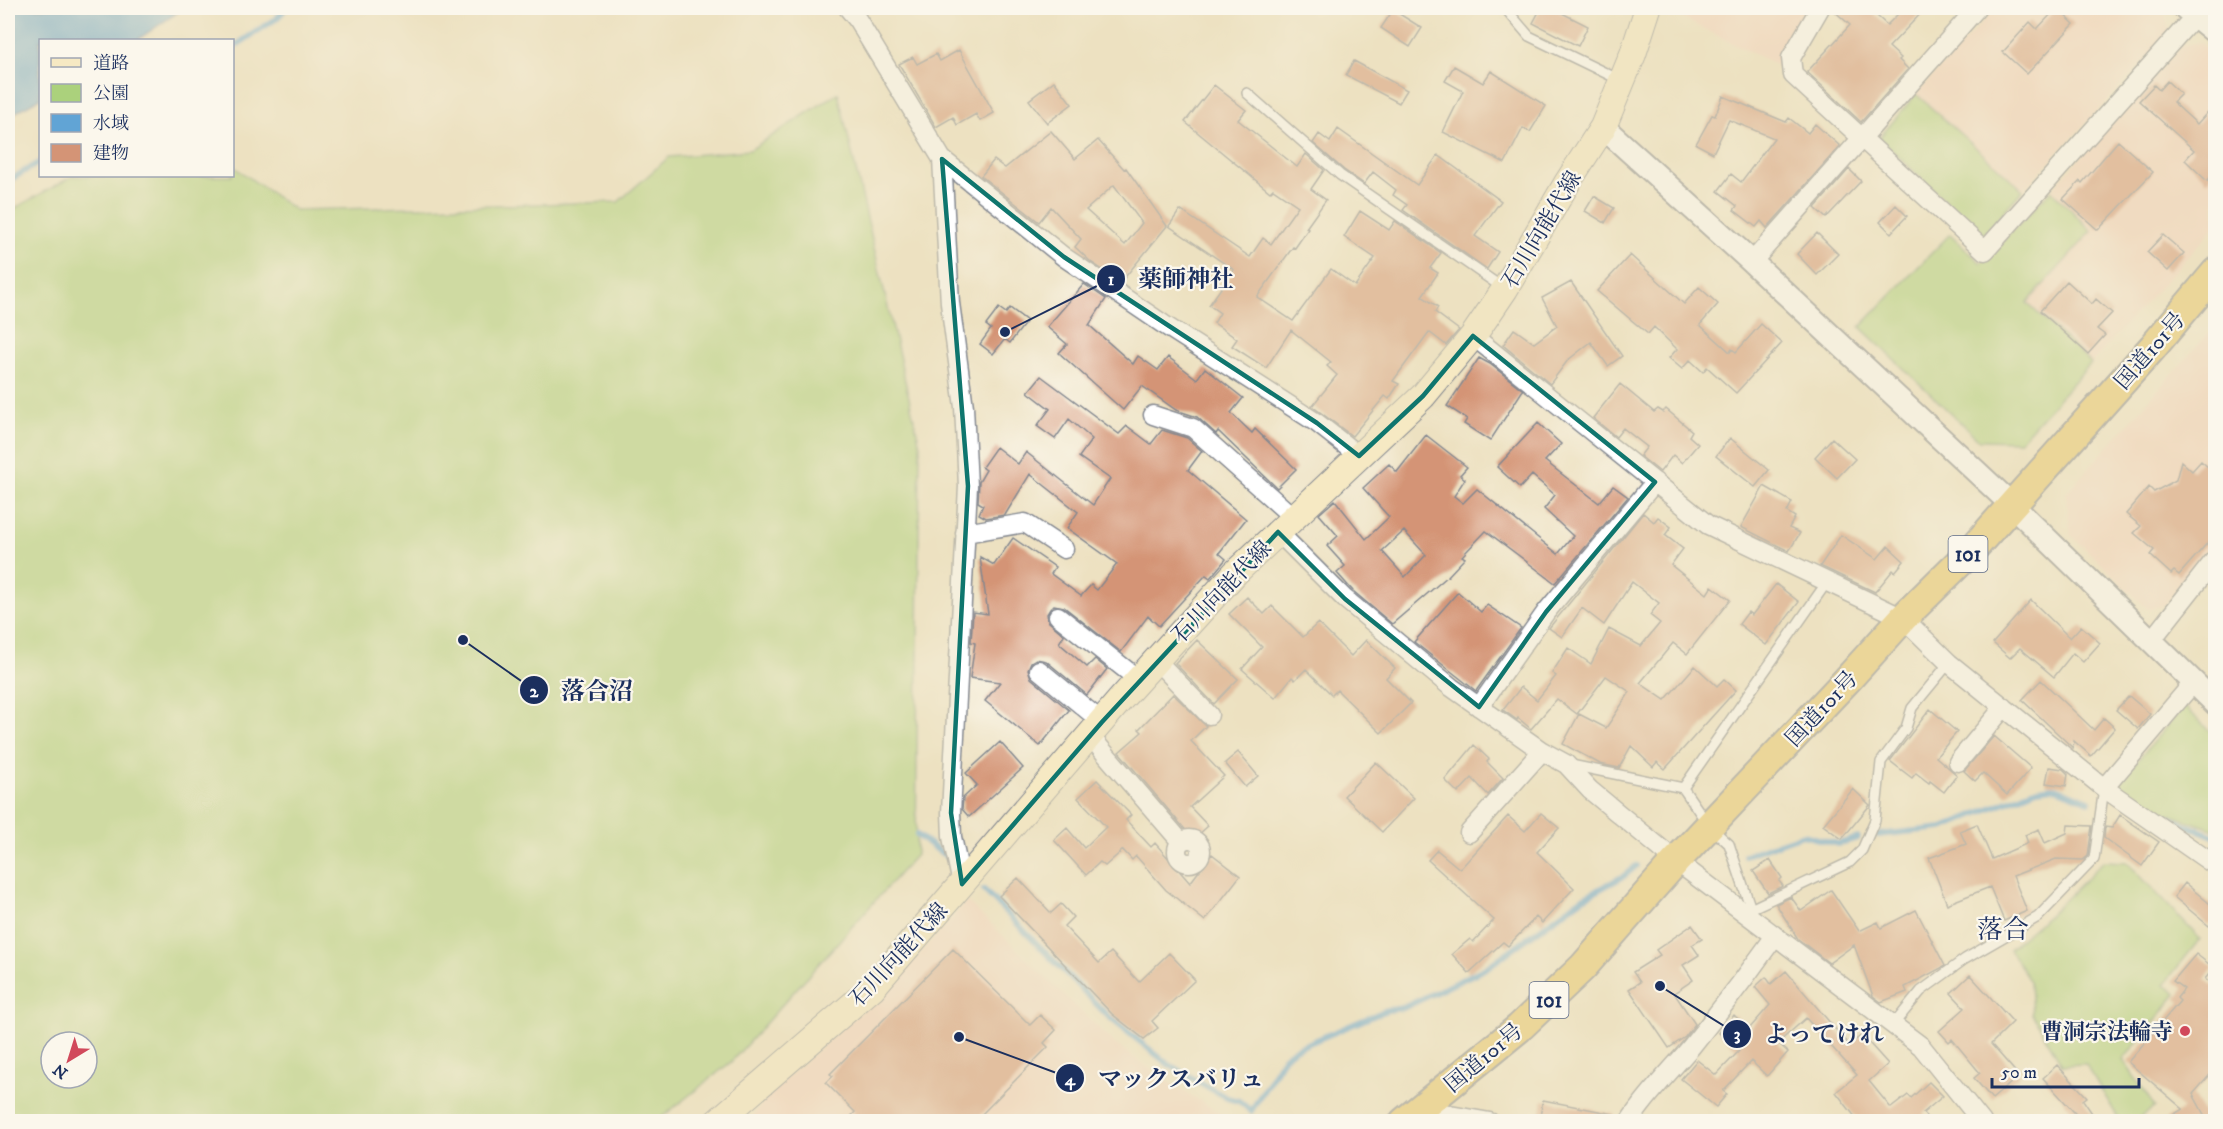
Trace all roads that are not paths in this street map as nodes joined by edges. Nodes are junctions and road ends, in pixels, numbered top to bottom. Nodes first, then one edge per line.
1 (848, 8) edge
2 (1505, 8) edge
3 (1648, 8) edge
4 (1820, 8) edge
5 (1977, 8) edge
6 (2194, 10) edge
7 (2216, 33) edge
8 (1622, 81) junction
9 (1247, 93) dead end
10 (1602, 127) junction
11 (1863, 138) junction
12 (942, 159) junction
13 (1752, 262) junction
14 (2216, 272) edge
15 (1505, 289) junction
16 (1473, 336) junction
17 (1153, 415) dead end
18 (1359, 456) junction
19 (1655, 482) junction
20 (2011, 504) junction
21 (1286, 525) junction
22 (965, 533) junction
23 (1064, 549) dead end
24 (2216, 558) edge
25 (1827, 582) junction
26 (1058, 616) dead end
27 (1903, 618) junction
28 (2150, 642) junction
29 (1156, 660) junction
30 (1949, 663) junction
31 (1039, 670) dead end
32 (1139, 680) junction
33 (2193, 683) junction
34 (2216, 704) edge
35 (1479, 707) junction
36 (2004, 707) junction
37 (1209, 715) dead end
38 (1096, 729) junction
39 (1542, 752) junction
40 (1958, 762) dead end
41 (1566, 764) junction
42 (1683, 788) junction
43 (2104, 788) junction
44 (1709, 826) junction
45 (1469, 833) dead end
46 (1181, 842) dead end
47 (1676, 861) junction
48 (2216, 866) edge
49 (962, 884) junction
50 (1748, 911) junction
51 (1775, 936) junction
52 (1893, 1025) junction
53 (1415, 1114) edge
54 (717, 1122) edge
55 (1490, 1122) edge
56 (1629, 1122) edge
57 (1982, 1122) edge

1 - 12 street
2 - 8 lane
3 - 8 main road, 石川向能代線
4 - 11 street
5 - 11 street
6 - 7 street
6 - 11 street
8 - 10 main road, 石川向能代線
9 - 15 lane
10 - 13 street
10 - 15 main road, 石川向能代線
11 - 13 street
12 - 18 street
12 - 22 street
13 - 20 street
14 - 20 highway, 国道101号 / 101
15 - 16 main road, 石川向能代線
16 - 18 main road, 石川向能代線
16 - 19 street
17 - 21 street
18 - 21 main road, 石川向能代線
19 - 25 street
19 - 35 street
20 - 27 highway, 国道101号 / 101
20 - 28 street
21 - 29 main road, 石川向能代線
21 - 35 street
22 - 23 street
22 - 49 street
24 - 28 street
25 - 27 street
25 - 42 lane
26 - 32 street
27 - 30 street
27 - 44 highway, 国道101号 / 101
28 - 33 street
29 - 32 main road, 石川向能代線
29 - 37 street
30 - 36 street
30 - 50 lane
31 - 38 street
32 - 38 main road, 石川向能代線
33 - 34 street
33 - 43 street
35 - 39 street
36 - 40 street
36 - 43 street
38 - 46 street
38 - 49 main road, 石川向能代線
39 - 41 street
39 - 45 street
41 - 42 lane
41 - 47 street
42 - 44 lane
43 - 48 street
43 - 52 lane
44 - 47 highway, 国道101号 / 101
44 - 50 lane
47 - 50 street
47 - 53 highway, 国道101号 / 101
49 - 54 main road, 石川向能代線
50 - 51 street
51 - 52 street
51 - 56 street
52 - 57 street
53 - 55 street

